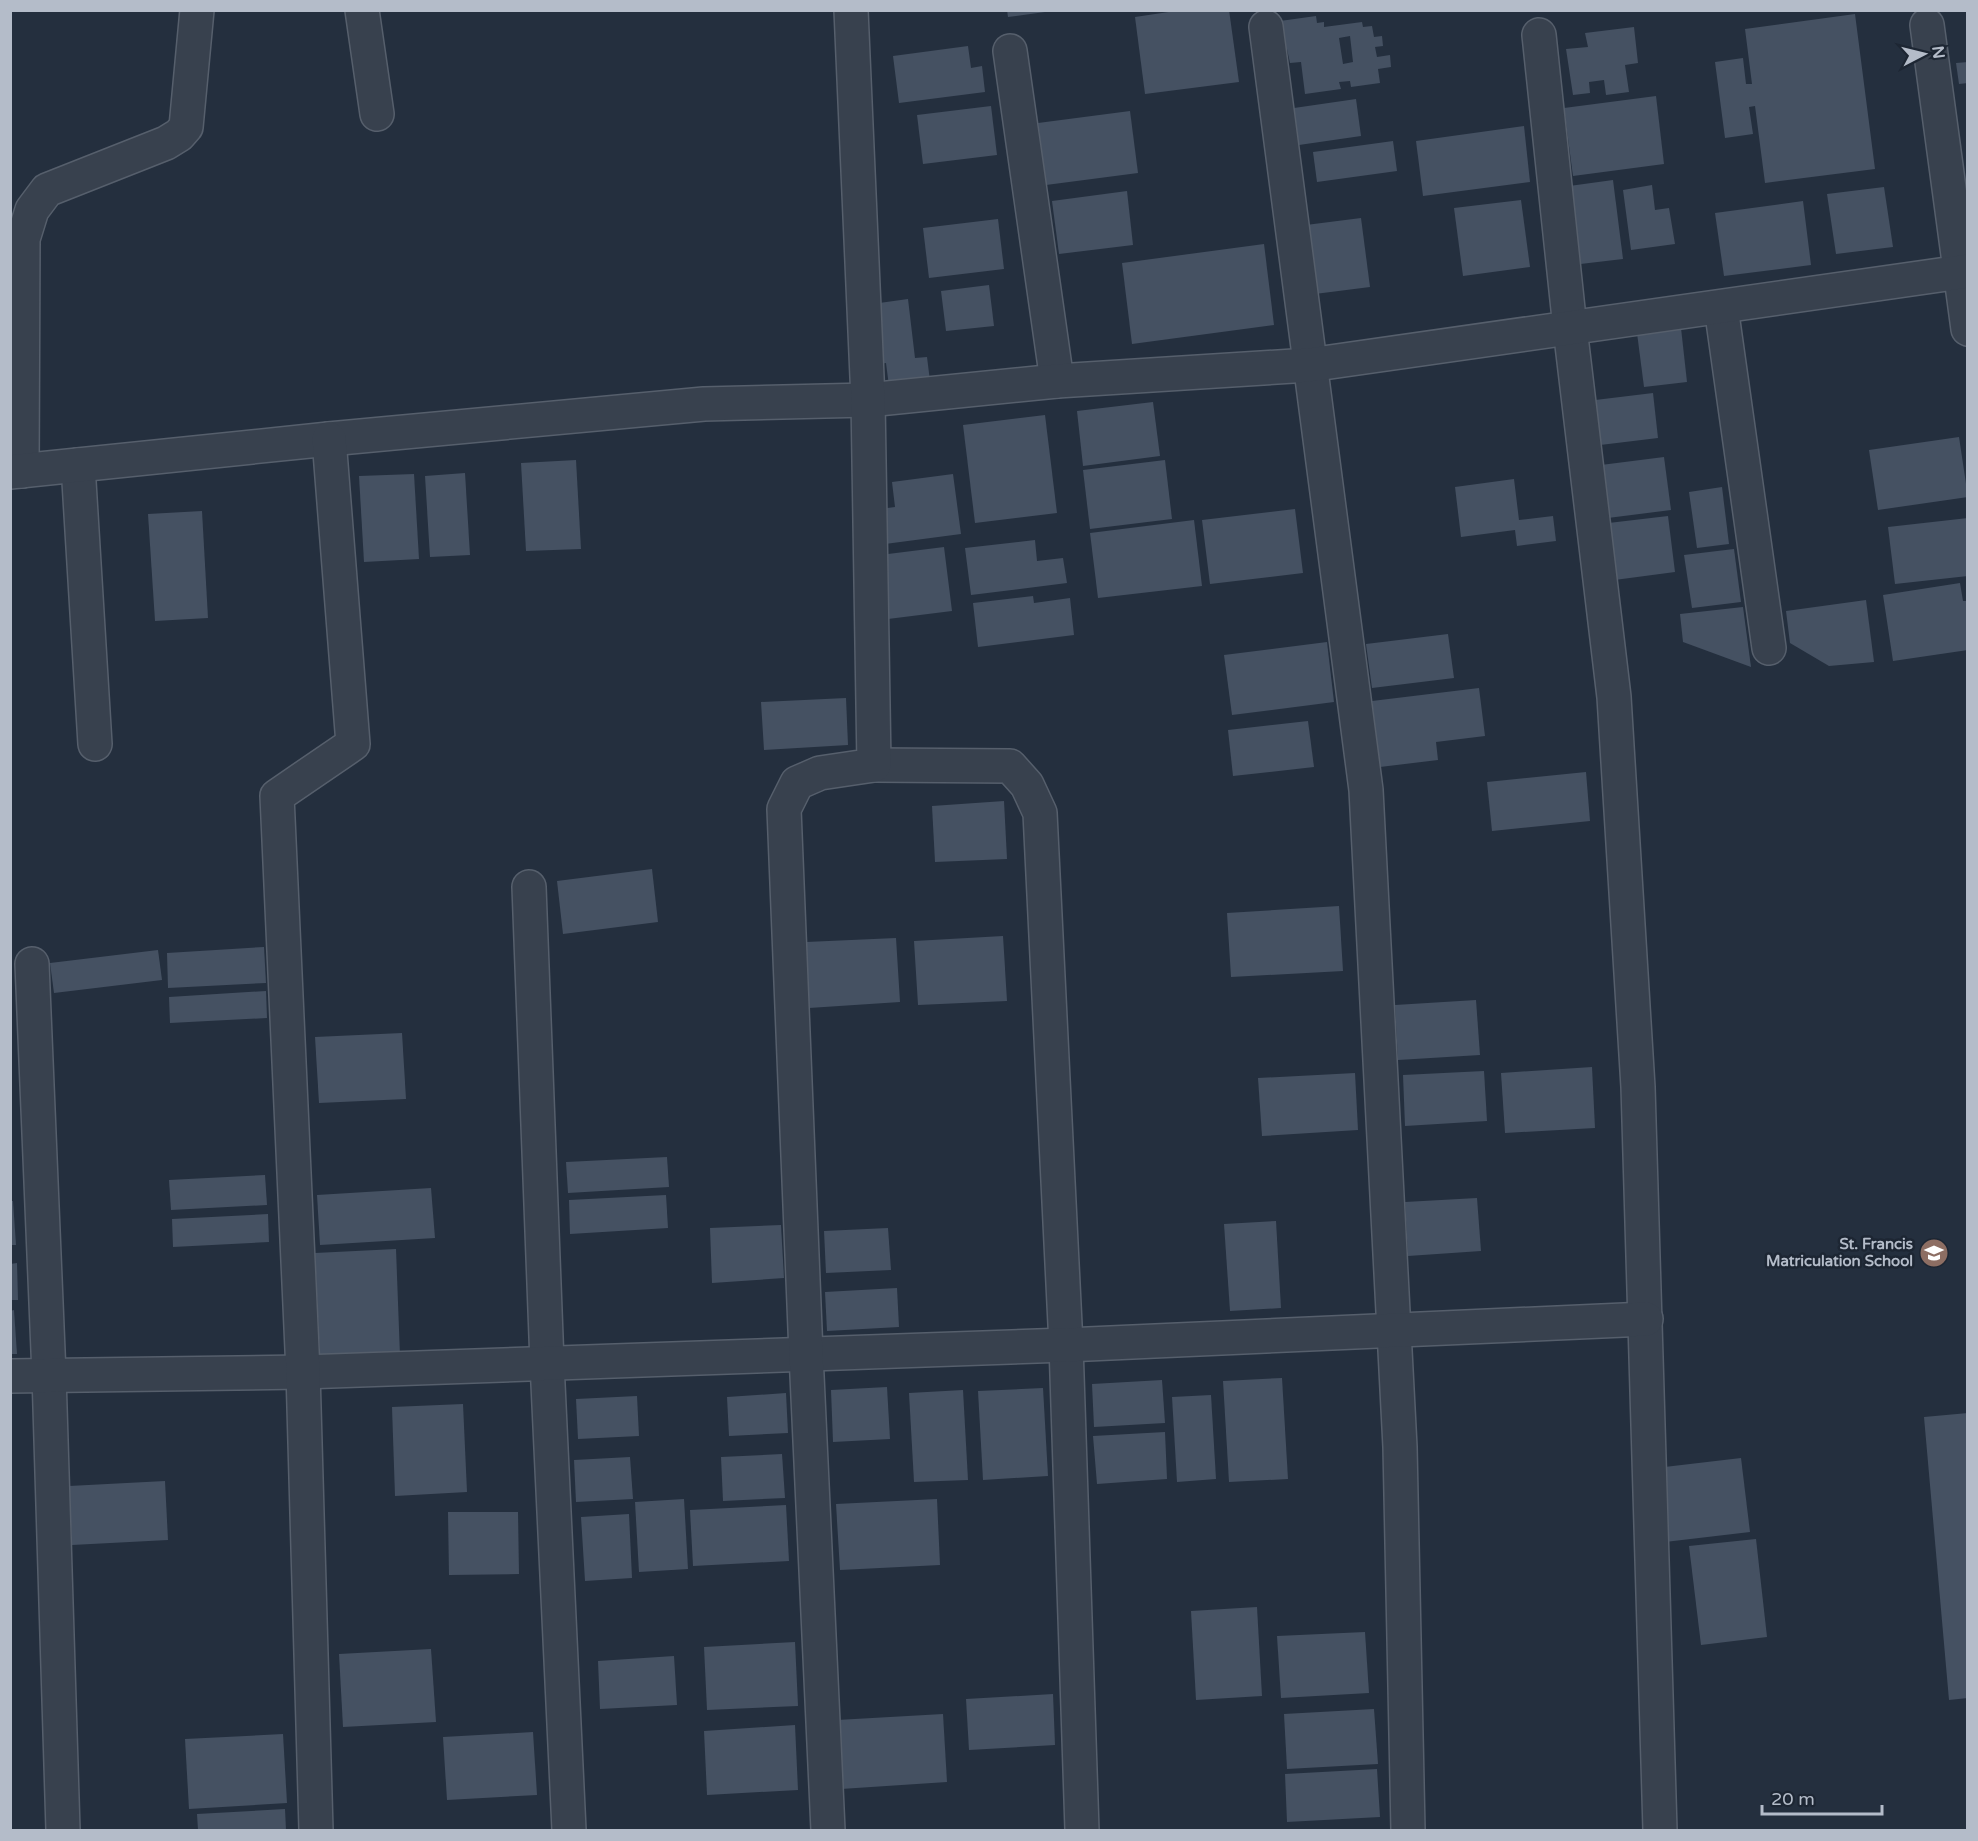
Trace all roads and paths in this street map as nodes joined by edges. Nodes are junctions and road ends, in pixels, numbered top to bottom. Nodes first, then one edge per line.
1 (197, 10) edge
2 (362, 10) edge
3 (851, 10) edge
4 (1927, 25) dead end
5 (1266, 27) dead end
6 (1539, 35) dead end
7 (1010, 51) dead end
8 (377, 114) dead end
9 (1964, 272) edge
10 (1721, 307) junction
11 (1570, 328) junction
12 (1968, 329) edge
13 (1309, 365) junction
14 (1057, 381) junction
15 (868, 400) junction
16 (329, 439) junction
17 (78, 465) junction
18 (16, 471) edge
19 (1769, 648) dead end
20 (95, 744) dead end
21 (874, 765) junction
22 (529, 887) dead end
23 (32, 964) dead end
24 (1646, 1319) junction
25 (1394, 1331) junction
26 (1066, 1345) junction
27 (806, 1354) junction
28 (547, 1364) junction
29 (303, 1372) junction
30 (49, 1375) junction
31 (10, 1376) edge
32 (63, 1830) edge
33 (316, 1830) edge
34 (569, 1830) edge
35 (828, 1830) edge
36 (1082, 1830) edge
37 (1408, 1830) edge
38 (1660, 1830) edge

1 - 18 street
2 - 8 street
3 - 15 street
4 - 9 street
5 - 13 street
6 - 11 street
7 - 14 street
9 - 10 street
9 - 12 street
10 - 11 street
10 - 19 street
11 - 13 street
11 - 24 street
13 - 14 street
13 - 25 street
14 - 15 street
15 - 16 street
15 - 21 street
16 - 17 street
16 - 29 street
17 - 18 street
17 - 20 street
21 - 26 street
21 - 27 street
22 - 28 street
23 - 30 street
24 - 25 street
24 - 38 street
25 - 26 street
25 - 37 street
26 - 27 street
26 - 36 street
27 - 28 street
27 - 35 street
28 - 29 street
28 - 34 street
29 - 30 street
29 - 33 street
30 - 31 street
30 - 32 street

